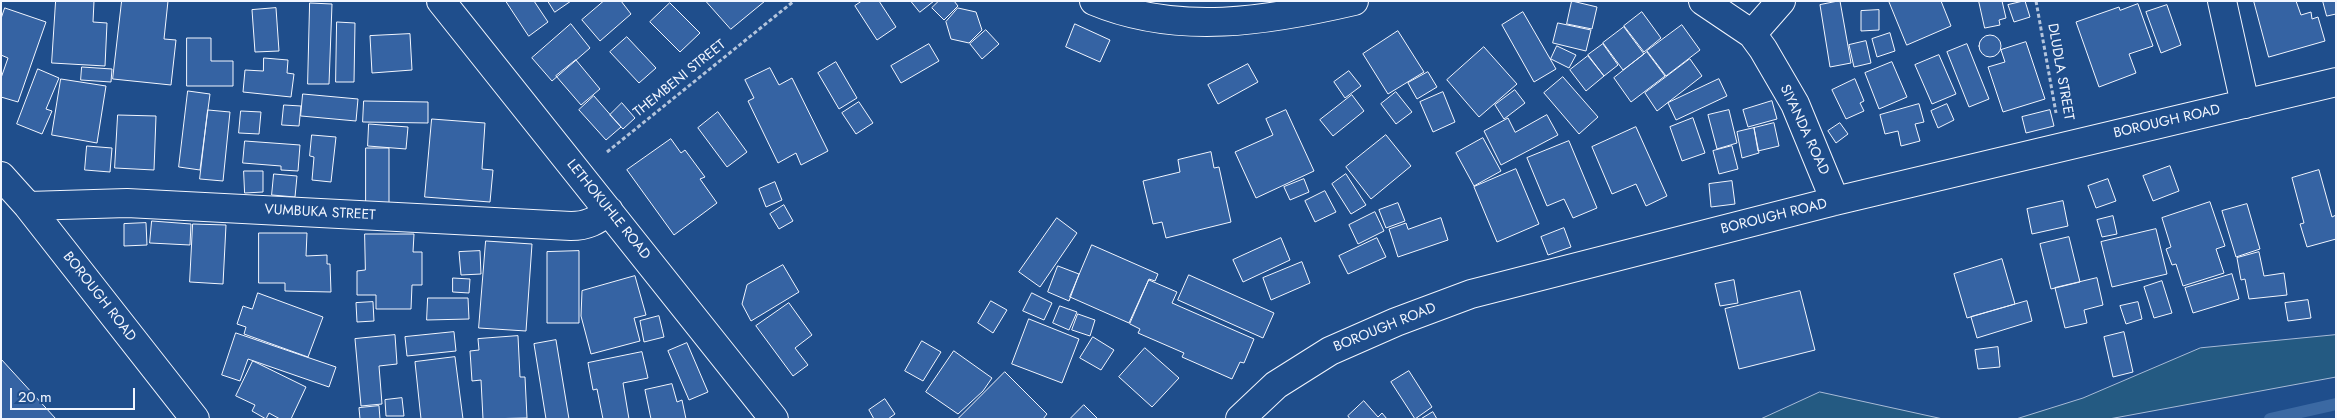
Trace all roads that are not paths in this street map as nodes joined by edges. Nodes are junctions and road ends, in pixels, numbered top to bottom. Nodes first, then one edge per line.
1 (441, 1) edge
2 (1094, 1) edge
3 (1354, 1) edge
4 (1703, 1) edge
5 (1782, 1) edge
6 (2222, 1) edge
7 (1752, 34) junction
8 (2336, 82) edge
9 (2245, 104) junction
10 (1, 176) edge
11 (1835, 201) junction
12 (28, 206) junction
13 (609, 211) junction
14 (195, 419) edge
15 (774, 419) edge
16 (1240, 419) edge

1 - 13 street, LETHOKUHLE ROAD
2 - 3 street
4 - 7 street, SIYANDA ROAD
5 - 7 street
6 - 9 street
7 - 11 street, SIYANDA ROAD
8 - 9 street, BOROUGH ROAD
9 - 11 street, BOROUGH ROAD
10 - 12 street, BOROUGH ROAD
11 - 16 street, BOROUGH ROAD
12 - 13 street, VUMBUKA STREET
12 - 14 street, BOROUGH ROAD
13 - 15 street, LETHOKUHLE ROAD

